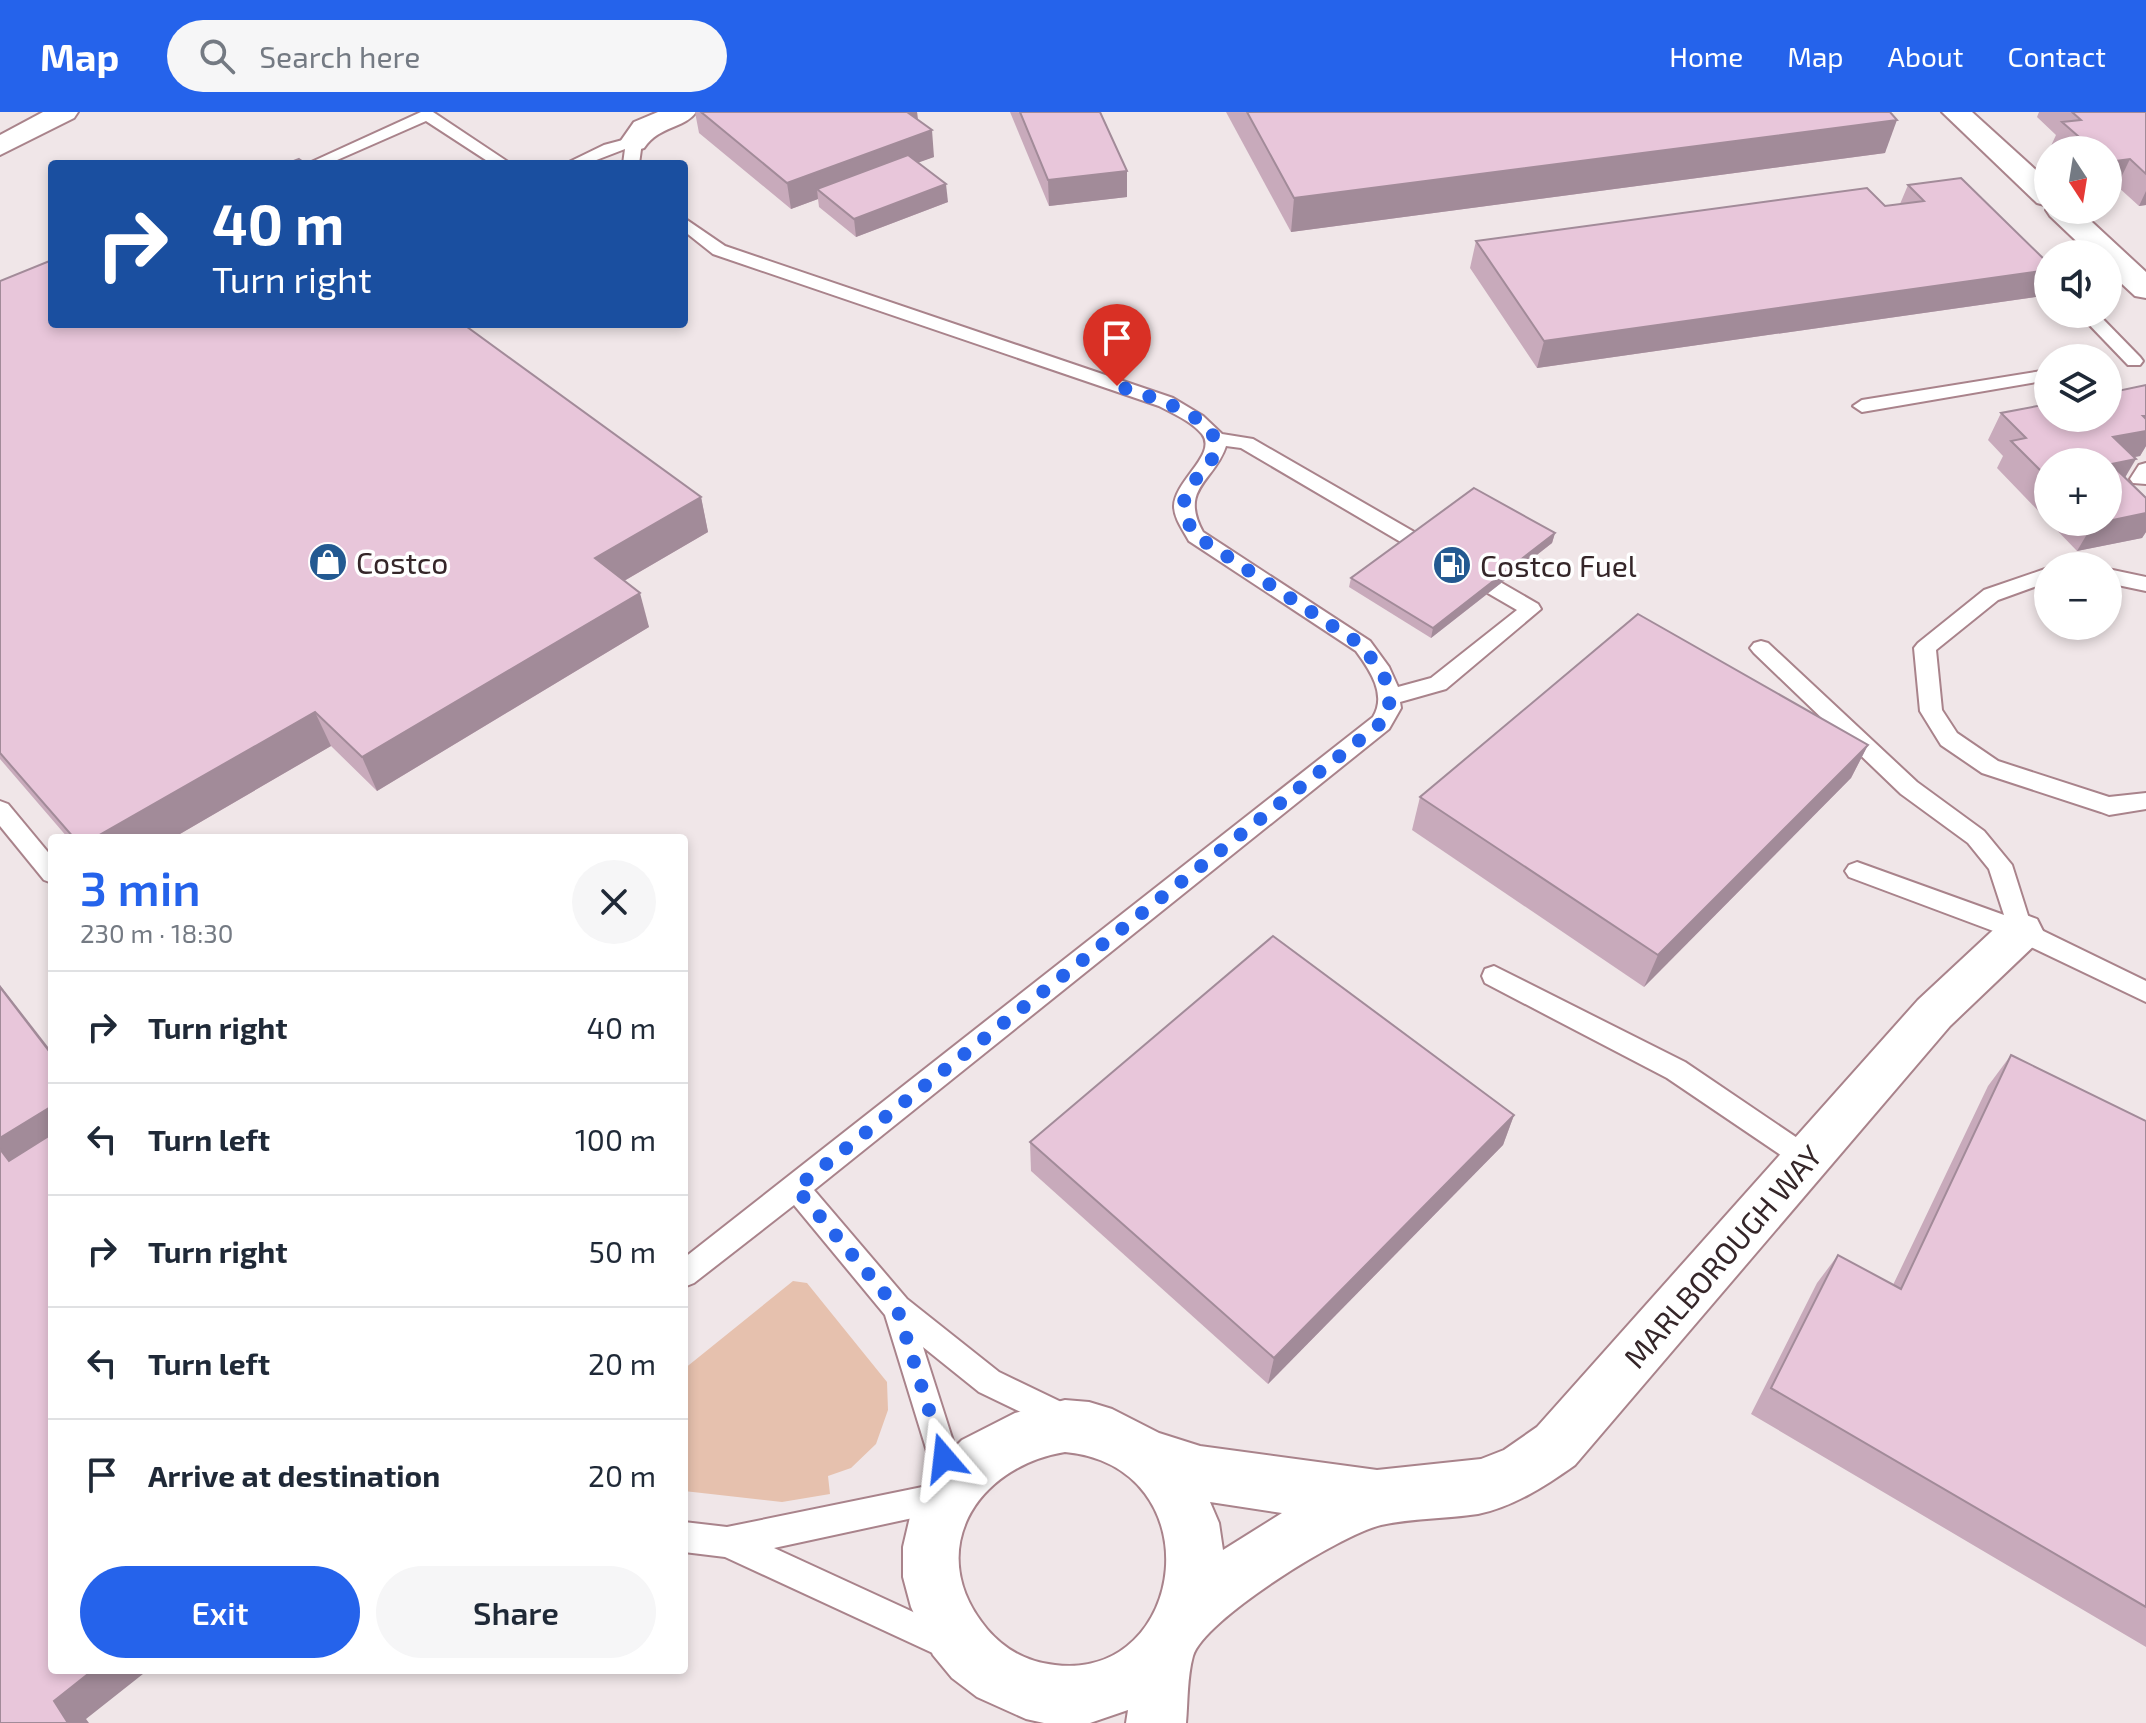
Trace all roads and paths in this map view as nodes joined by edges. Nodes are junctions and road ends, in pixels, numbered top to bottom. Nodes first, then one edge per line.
1 (64, 112) edge
2 (682, 112) edge
3 (1956, 112) edge
4 (0, 146) edge
5 (632, 153) edge
6 (324, 160) edge
7 (497, 160) edge
8 (582, 160) edge
9 (2034, 184) edge
10 (2076, 224) edge
11 (688, 226) edge
12 (2146, 289) edge
13 (2104, 328) edge
14 (2140, 360) edge
15 (2034, 377) edge
16 (1862, 406) dead end
17 (1216, 439) junction
18 (2122, 579) edge
19 (2034, 580) edge
20 (2146, 584) edge
21 (1761, 648) dead end
22 (1390, 697) junction
23 (2146, 801) edge
24 (0, 810) edge
25 (48, 869) edge
26 (1857, 871) dead end
27 (2021, 931) junction
28 (1494, 976) dead end
29 (2146, 992) edge
30 (1806, 1158) junction
31 (796, 1188) junction
32 (688, 1271) edge
33 (897, 1308) junction
34 (1085, 1428) junction
35 (1149, 1457) junction
36 (950, 1492) junction
37 (1377, 1498) junction
38 (688, 1537) edge
39 (727, 1542) junction
40 (1176, 1631) junction
41 (1000, 1686) edge
42 (1156, 1723) edge

1 - 4 street
2 - 5 street
3 - 9 street
5 - 8 lane
6 - 7 lane
10 - 12 street
11 - 17 lane
13 - 14 lane
15 - 16 lane
17 - 22 lane
17 - 22 lane
18 - 20 lane
19 - 23 lane
21 - 27 lane
22 - 31 lane
24 - 25 lane
26 - 27 lane
27 - 29 lane
27 - 30 street, MARLBOROUGH WAY
28 - 30 lane
30 - 37 street, MARLBOROUGH WAY
31 - 32 lane
31 - 33 lane
33 - 34 lane
33 - 36 lane
34 - 35 street
34 - 36 street
35 - 37 street, MARLBOROUGH WAY
35 - 40 street
36 - 39 lane
36 - 41 street
37 - 40 street, MARLBOROUGH WAY
38 - 39 lane
39 - 41 lane
40 - 41 street
40 - 42 street

